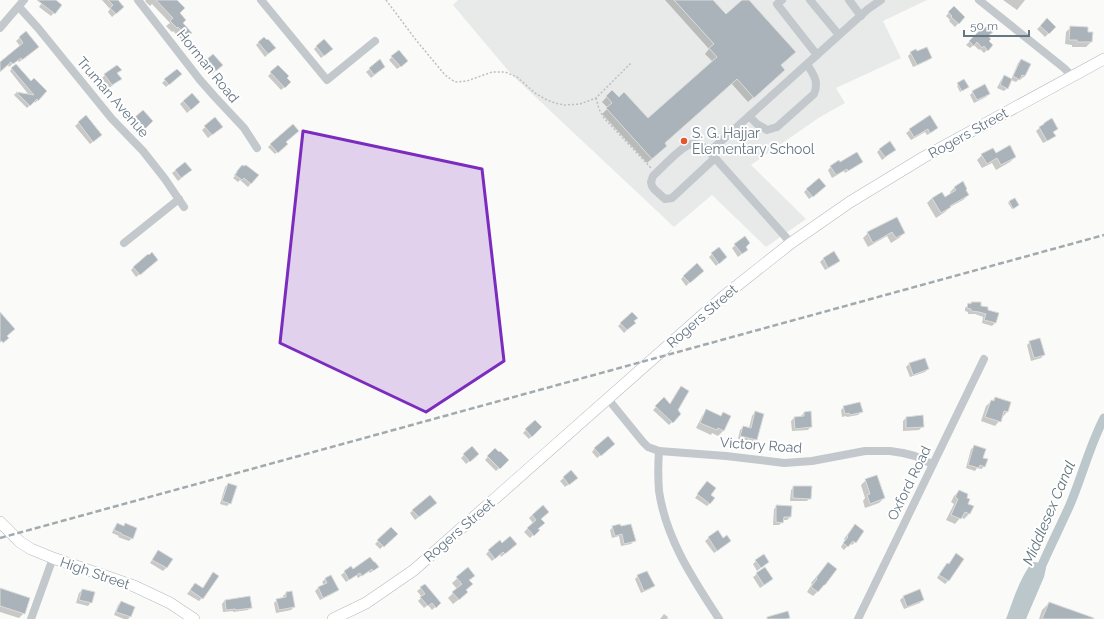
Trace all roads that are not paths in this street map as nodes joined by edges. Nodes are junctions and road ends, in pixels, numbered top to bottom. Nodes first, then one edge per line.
1 (138, 0) edge
2 (261, 0) edge
3 (782, 0) edge
4 (810, 0) edge
5 (849, 0) edge
6 (881, 0) edge
7 (979, 0) edge
8 (22, 3) edge
9 (861, 16) junction
10 (0, 28) edge
11 (839, 35) junction
12 (375, 41) dead end
13 (818, 55) junction
14 (1104, 58) edge
15 (807, 64) junction
16 (1072, 76) junction
17 (749, 116) junction
18 (257, 148) dead end
19 (712, 155) junction
20 (179, 199) junction
21 (184, 207) dead end
22 (124, 243) dead end
23 (791, 243) junction
24 (984, 359) dead end
25 (608, 399) junction
26 (659, 451) junction
27 (932, 464) junction
28 (0, 522) edge
29 (53, 558) junction
30 (31, 619) edge
31 (194, 619) edge
32 (333, 619) edge
33 (719, 619) edge
34 (858, 619) edge

1 - 18 street, Horman Road
2 - 12 street
3 - 13 street
4 - 11 street
5 - 9 street
6 - 9 street
7 - 16 street
8 - 10 street
8 - 20 street, Truman Avenue
9 - 11 street
11 - 13 street
13 - 15 street
14 - 16 main road, Rogers Street
15 - 17 street
15 - 17 street
16 - 23 main road, Rogers Street
17 - 19 street
19 - 19 street
19 - 23 street
20 - 21 street, Truman Avenue
20 - 22 street
23 - 25 main road, Rogers Street
24 - 27 street, Oxford Road
25 - 26 street, Victory Road
25 - 32 main road, Rogers Street
26 - 27 street, Victory Road
26 - 33 street
27 - 34 street, Oxford Road
28 - 29 main road, High Street
29 - 30 street
29 - 31 main road, High Street

